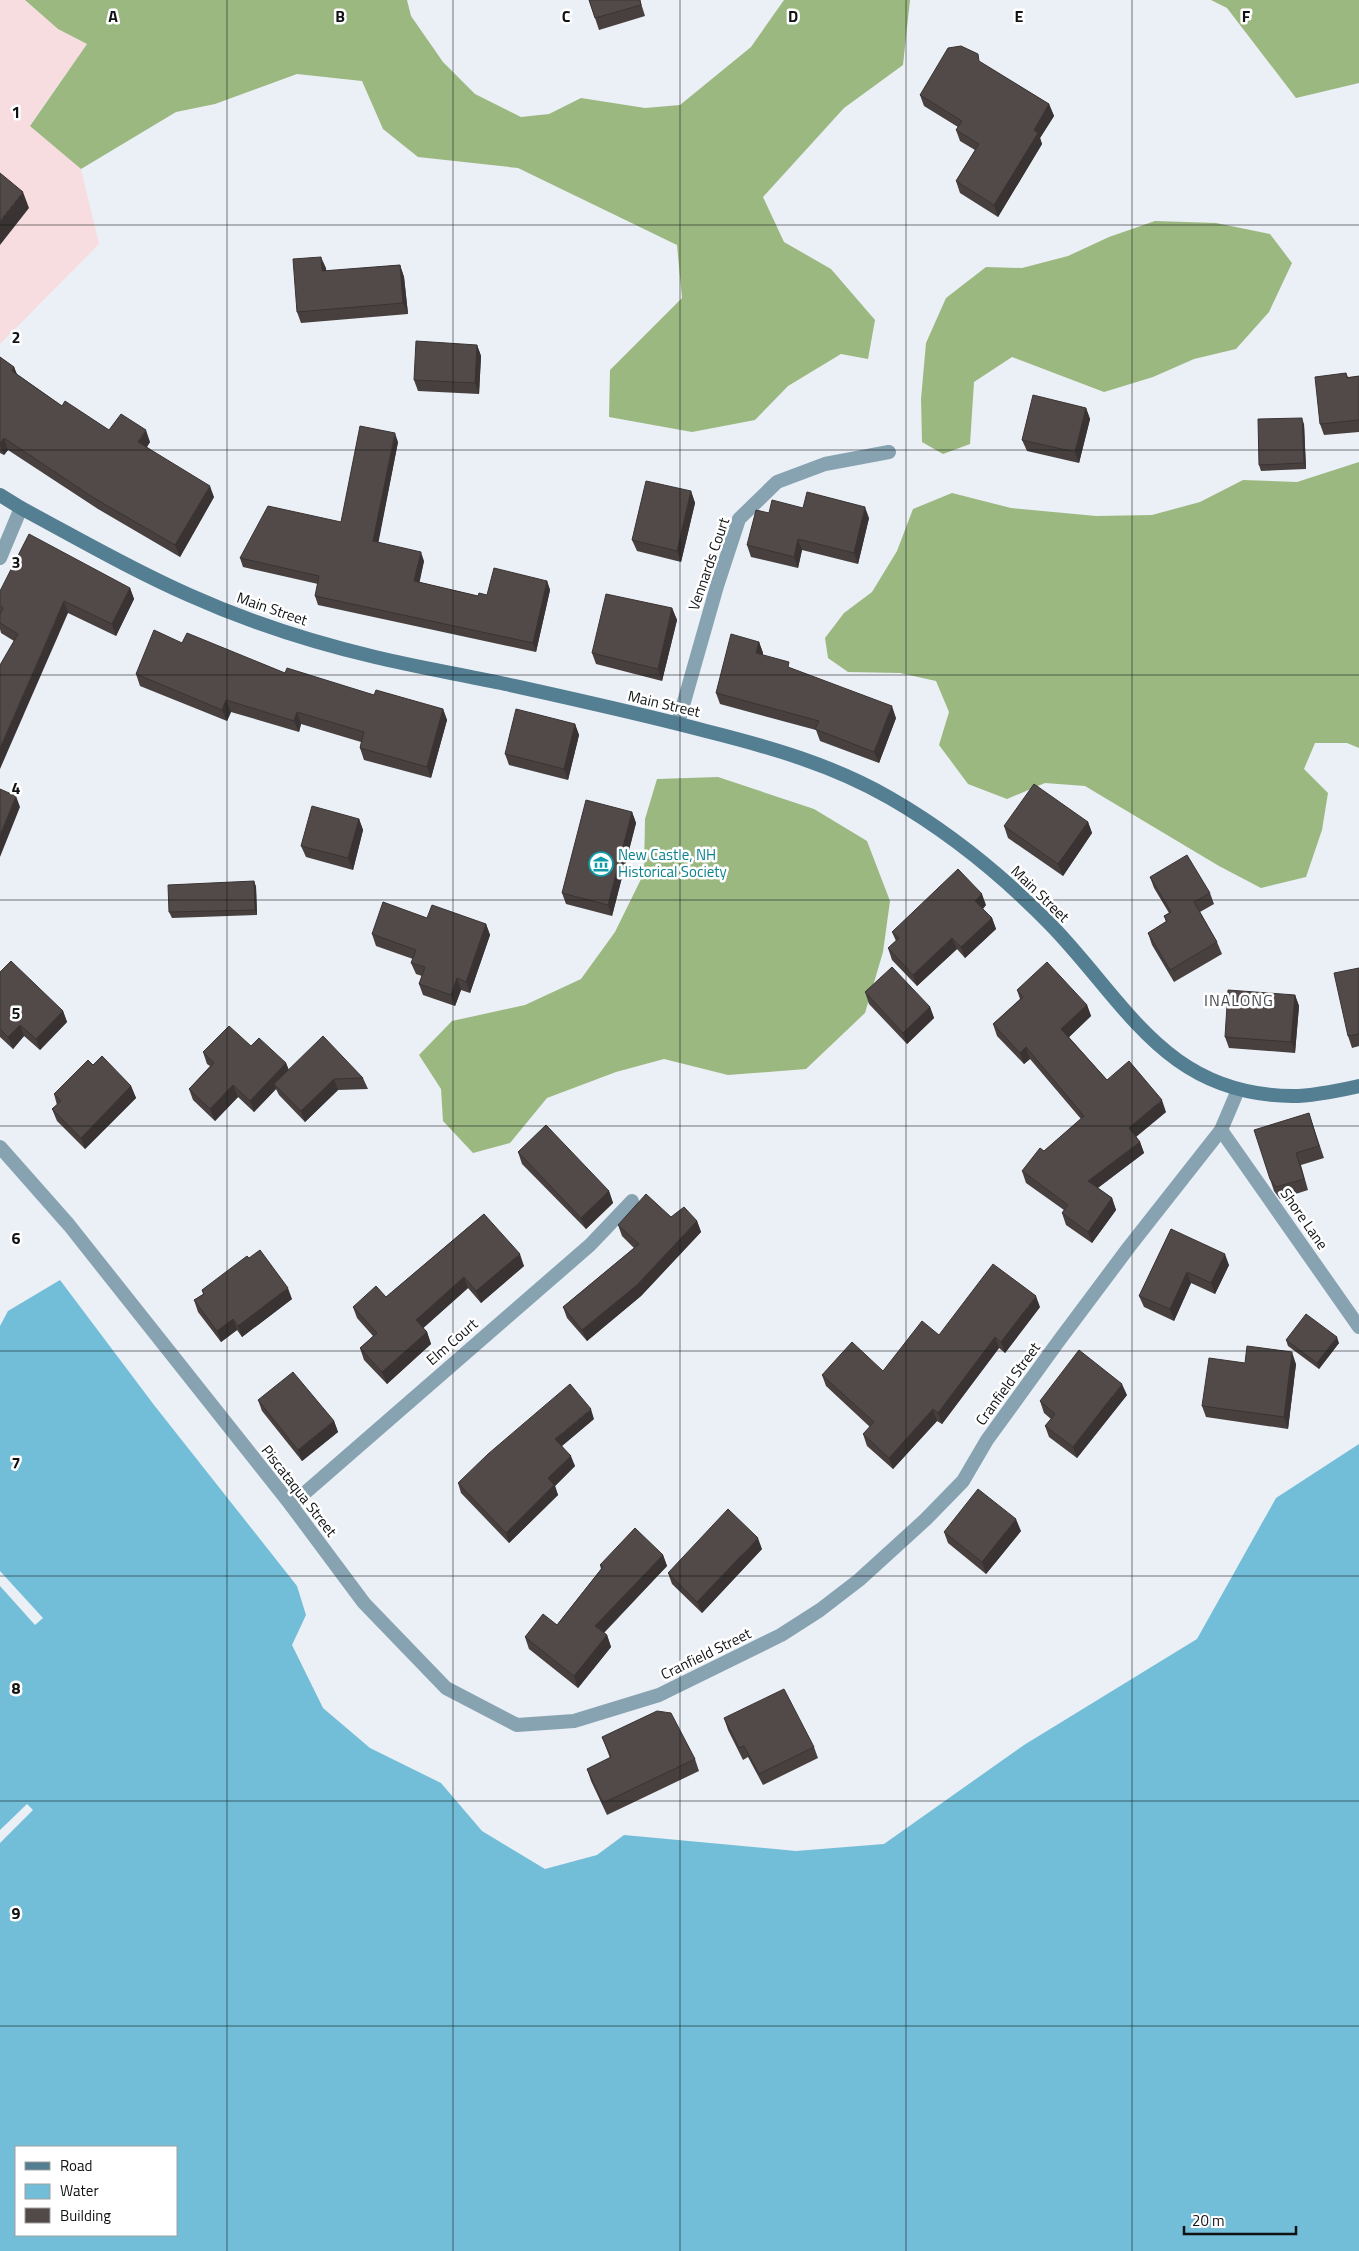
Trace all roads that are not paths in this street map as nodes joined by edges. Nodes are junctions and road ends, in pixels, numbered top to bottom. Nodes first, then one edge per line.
1 (888, 452) dead end
2 (0, 495) edge
3 (21, 508) junction
4 (0, 558) edge
5 (678, 723) junction
6 (1359, 1086) edge
7 (1238, 1090) junction
8 (1221, 1130) junction
9 (0, 1147) edge
10 (632, 1201) dead end
11 (1359, 1327) edge
12 (291, 1504) junction
13 (643, 1701) joint

1 - 5 street, Vennards Court
2 - 3 main road, Main Street
3 - 4 street
3 - 5 main road, Main Street
5 - 7 main road, Main Street
6 - 7 main road
7 - 8 street, Cranfield Street
8 - 11 street, Shore Lane
8 - 13 street, Cranfield Street
9 - 12 street, Piscataqua Street
10 - 12 street, Elm Court
12 - 13 street, Piscataqua Street

